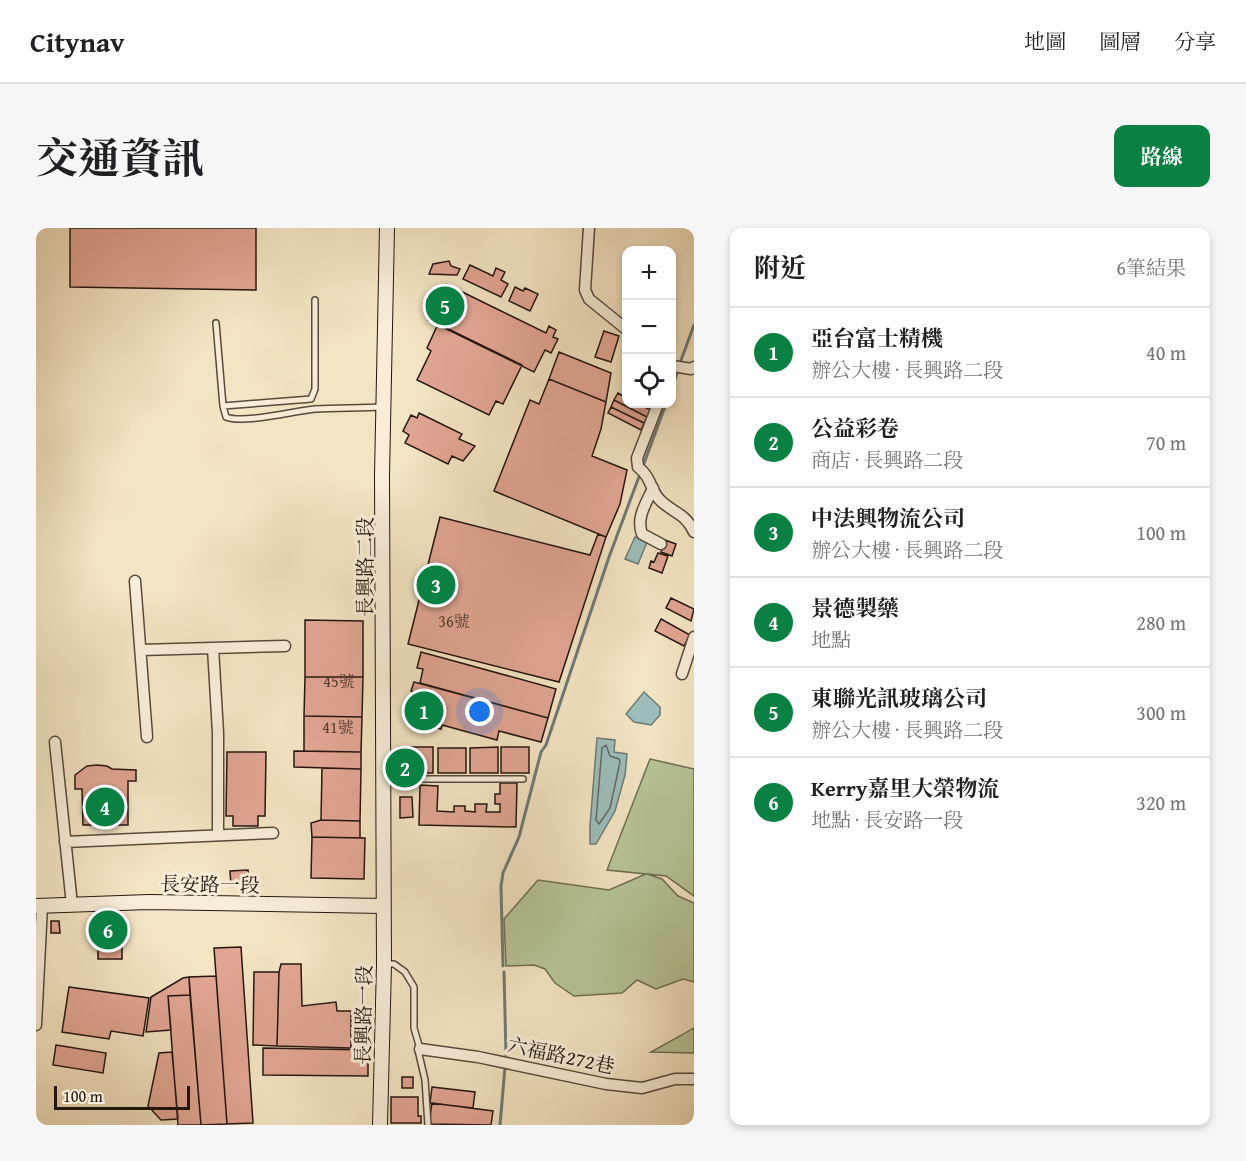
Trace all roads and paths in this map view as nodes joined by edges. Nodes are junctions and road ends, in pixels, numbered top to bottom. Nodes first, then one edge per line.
1 (387, 228) edge
2 (589, 228) edge
3 (315, 300) dead end
4 (216, 323) dead end
5 (622, 325) edge
6 (676, 367) edge
7 (694, 367) edge
8 (223, 406) junction
9 (384, 407) junction
10 (656, 408) edge
11 (653, 488) junction
12 (694, 532) edge
13 (662, 544) dead end
14 (135, 581) dead end
15 (694, 637) edge
16 (285, 646) dead end
17 (213, 648) junction
18 (141, 650) junction
19 (682, 674) dead end
20 (147, 736) dead end
21 (55, 742) dead end
22 (385, 779) junction
23 (524, 779) dead end
24 (273, 833) dead end
25 (218, 835) junction
26 (65, 842) junction
27 (72, 905) junction
28 (39, 906) edge
29 (383, 906) junction
30 (384, 964) junction
31 (36, 1025) edge
32 (420, 1049) junction
33 (694, 1079) edge
34 (380, 1125) edge
35 (428, 1125) edge

1 - 9 street, 長興路二段
2 - 5 street
3 - 8 lane
4 - 8 lane
6 - 7 street
8 - 9 lane
9 - 22 street, 長興路二段
10 - 11 street
11 - 12 street
11 - 13 street
14 - 18 street
15 - 19 street
16 - 17 street
17 - 18 street
17 - 25 street
18 - 20 street
21 - 26 street
22 - 23 lane
22 - 29 street, 長興路二段
24 - 25 street
25 - 26 street
26 - 27 street
27 - 28 street, 長安路一段
27 - 29 street, 長安路一段
28 - 31 street
29 - 30 street, 長興路一段
30 - 32 lane
30 - 34 street, 長興路一段
32 - 33 street, 六福路272巷
32 - 35 lane

